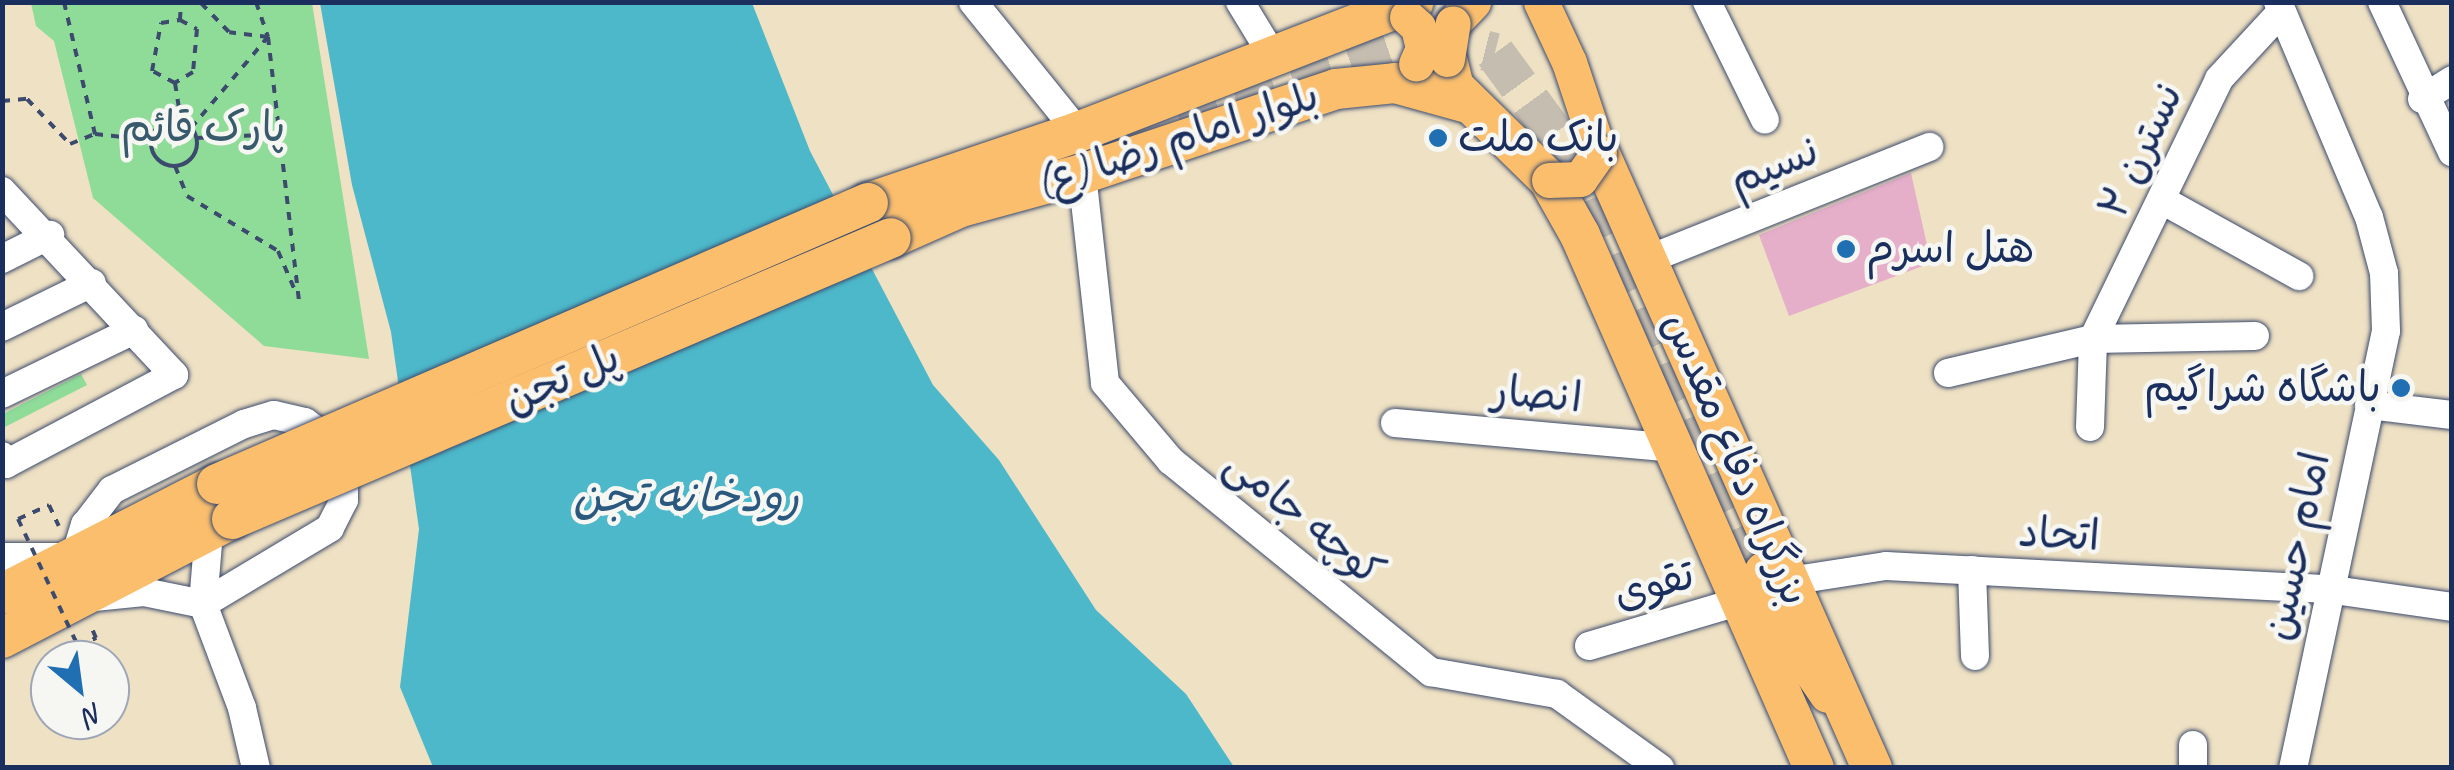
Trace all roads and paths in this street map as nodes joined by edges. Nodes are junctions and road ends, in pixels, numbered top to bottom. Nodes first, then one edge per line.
1 (64, 2) edge
2 (181, 2) edge
3 (200, 2) edge
4 (256, 2) edge
5 (973, 2) edge
6 (1240, 2) edge
7 (1541, 2) edge
8 (1565, 2) edge
9 (1707, 2) edge
10 (2382, 2) edge
11 (2280, 7) edge
12 (1399, 12) edge
13 (180, 20) junction
14 (268, 37) junction
15 (1435, 46) edge
16 (1563, 46) junction
17 (1273, 56) junction
18 (2452, 80) edge
19 (175, 83) junction
20 (2422, 99) junction
21 (2, 101) edge
22 (1467, 104) junction
23 (1765, 120) dead end
24 (181, 121) junction
25 (191, 128) junction
26 (95, 134) junction
27 (281, 134) junction
28 (196, 138) junction
29 (151, 140) junction
30 (1929, 147) dead end
31 (1089, 151) junction
32 (2452, 152) edge
33 (174, 166) junction
34 (2, 190) edge
35 (1585, 190) junction
36 (2162, 200) junction
37 (868, 203) joint
38 (50, 235) junction
39 (891, 238) joint
40 (2, 259) edge
41 (1650, 259) junction
42 (2299, 276) dead end
43 (92, 282) junction
44 (2, 328) edge
45 (134, 330) junction
46 (2254, 336) dead end
47 (2093, 339) junction
48 (1948, 373) dead end
49 (2, 394) edge
50 (2369, 405) junction
51 (2452, 415) edge
52 (1395, 422) dead end
53 (2090, 427) dead end
54 (1673, 448) junction
55 (2, 456) edge
56 (49, 505) dead end
57 (220, 511) junction
58 (2, 557) edge
59 (74, 557) junction
60 (1972, 570) junction
61 (1764, 584) junction
62 (2326, 589) junction
63 (2, 594) edge
64 (78, 599) junction
65 (202, 604) junction
66 (2452, 607) edge
67 (2, 638) edge
68 (96, 638) dead end
69 (1589, 646) dead end
70 (1975, 656) dead end
71 (1869, 761) edge
72 (256, 768) edge
73 (1660, 768) edge
74 (1814, 768) edge
75 (2293, 768) edge

1 - 26 path
2 - 13 path
3 - 14 path
4 - 14 path
5 - 31 street
6 - 17 street
7 - 16 main road
8 - 16 main road
9 - 23 street
10 - 20 street
11 - 36 street, نسترن ۲
11 - 50 street, امام حسین
12 - 15 main road, bridge
12 - 17 highway, بلوار امام رضا (ع)
13 - 19 path
13 - 19 path
14 - 25 path
14 - 27 path
15 - 22 highway, بلوار امام رضا (ع)
15 - 22 highway
15 - 31 highway, بلوار امام رضا (ع)
16 - 35 main road
17 - 31 highway, بلوار امام رضا (ع)
18 - 20 street
19 - 24 path
20 - 32 street
21 - 26 path
22 - 35 highway
24 - 25 path
24 - 29 path
25 - 28 path
26 - 29 path
27 - 28 path
27 - 33 path
28 - 33 path
29 - 33 path
30 - 41 street, نسیم
31 - 37 highway, بلوار امام رضا (ع)
31 - 39 highway, بلوار امام رضا (ع)
31 - 73 street, کوچه جامی
34 - 38 street
35 - 41 highway, بزرگراه دفاع مقدس
35 - 54 highway, بزرگراه دفاع مقدس
36 - 42 street
36 - 47 street, نسترن ۲
37 - 57 highway, پل تجن, bridge
38 - 40 street
38 - 43 street
39 - 57 highway, پل تجن, bridge
41 - 61 highway, بزرگراه دفاع مقدس
43 - 44 street
43 - 45 street
45 - 49 street
45 - 55 street
46 - 47 street
47 - 48 street
47 - 53 street
50 - 51 street
50 - 62 street, امام حسین
52 - 54 street, انصار
54 - 61 highway, بزرگراه دفاع مقدس
56 - 68 path, bridge
57 - 59 highway
57 - 64 highway
57 - 65 street
58 - 59 street
59 - 63 highway
59 - 65 street
60 - 61 street, اتحاد
60 - 62 street, اتحاد
60 - 70 street
61 - 69 street, تقوی
61 - 71 highway, بزرگراه دفاع مقدس
61 - 74 highway, بزرگراه دفاع مقدس
62 - 66 street, اتحاد
62 - 75 street, امام حسین
64 - 65 street
64 - 67 highway
65 - 72 street

